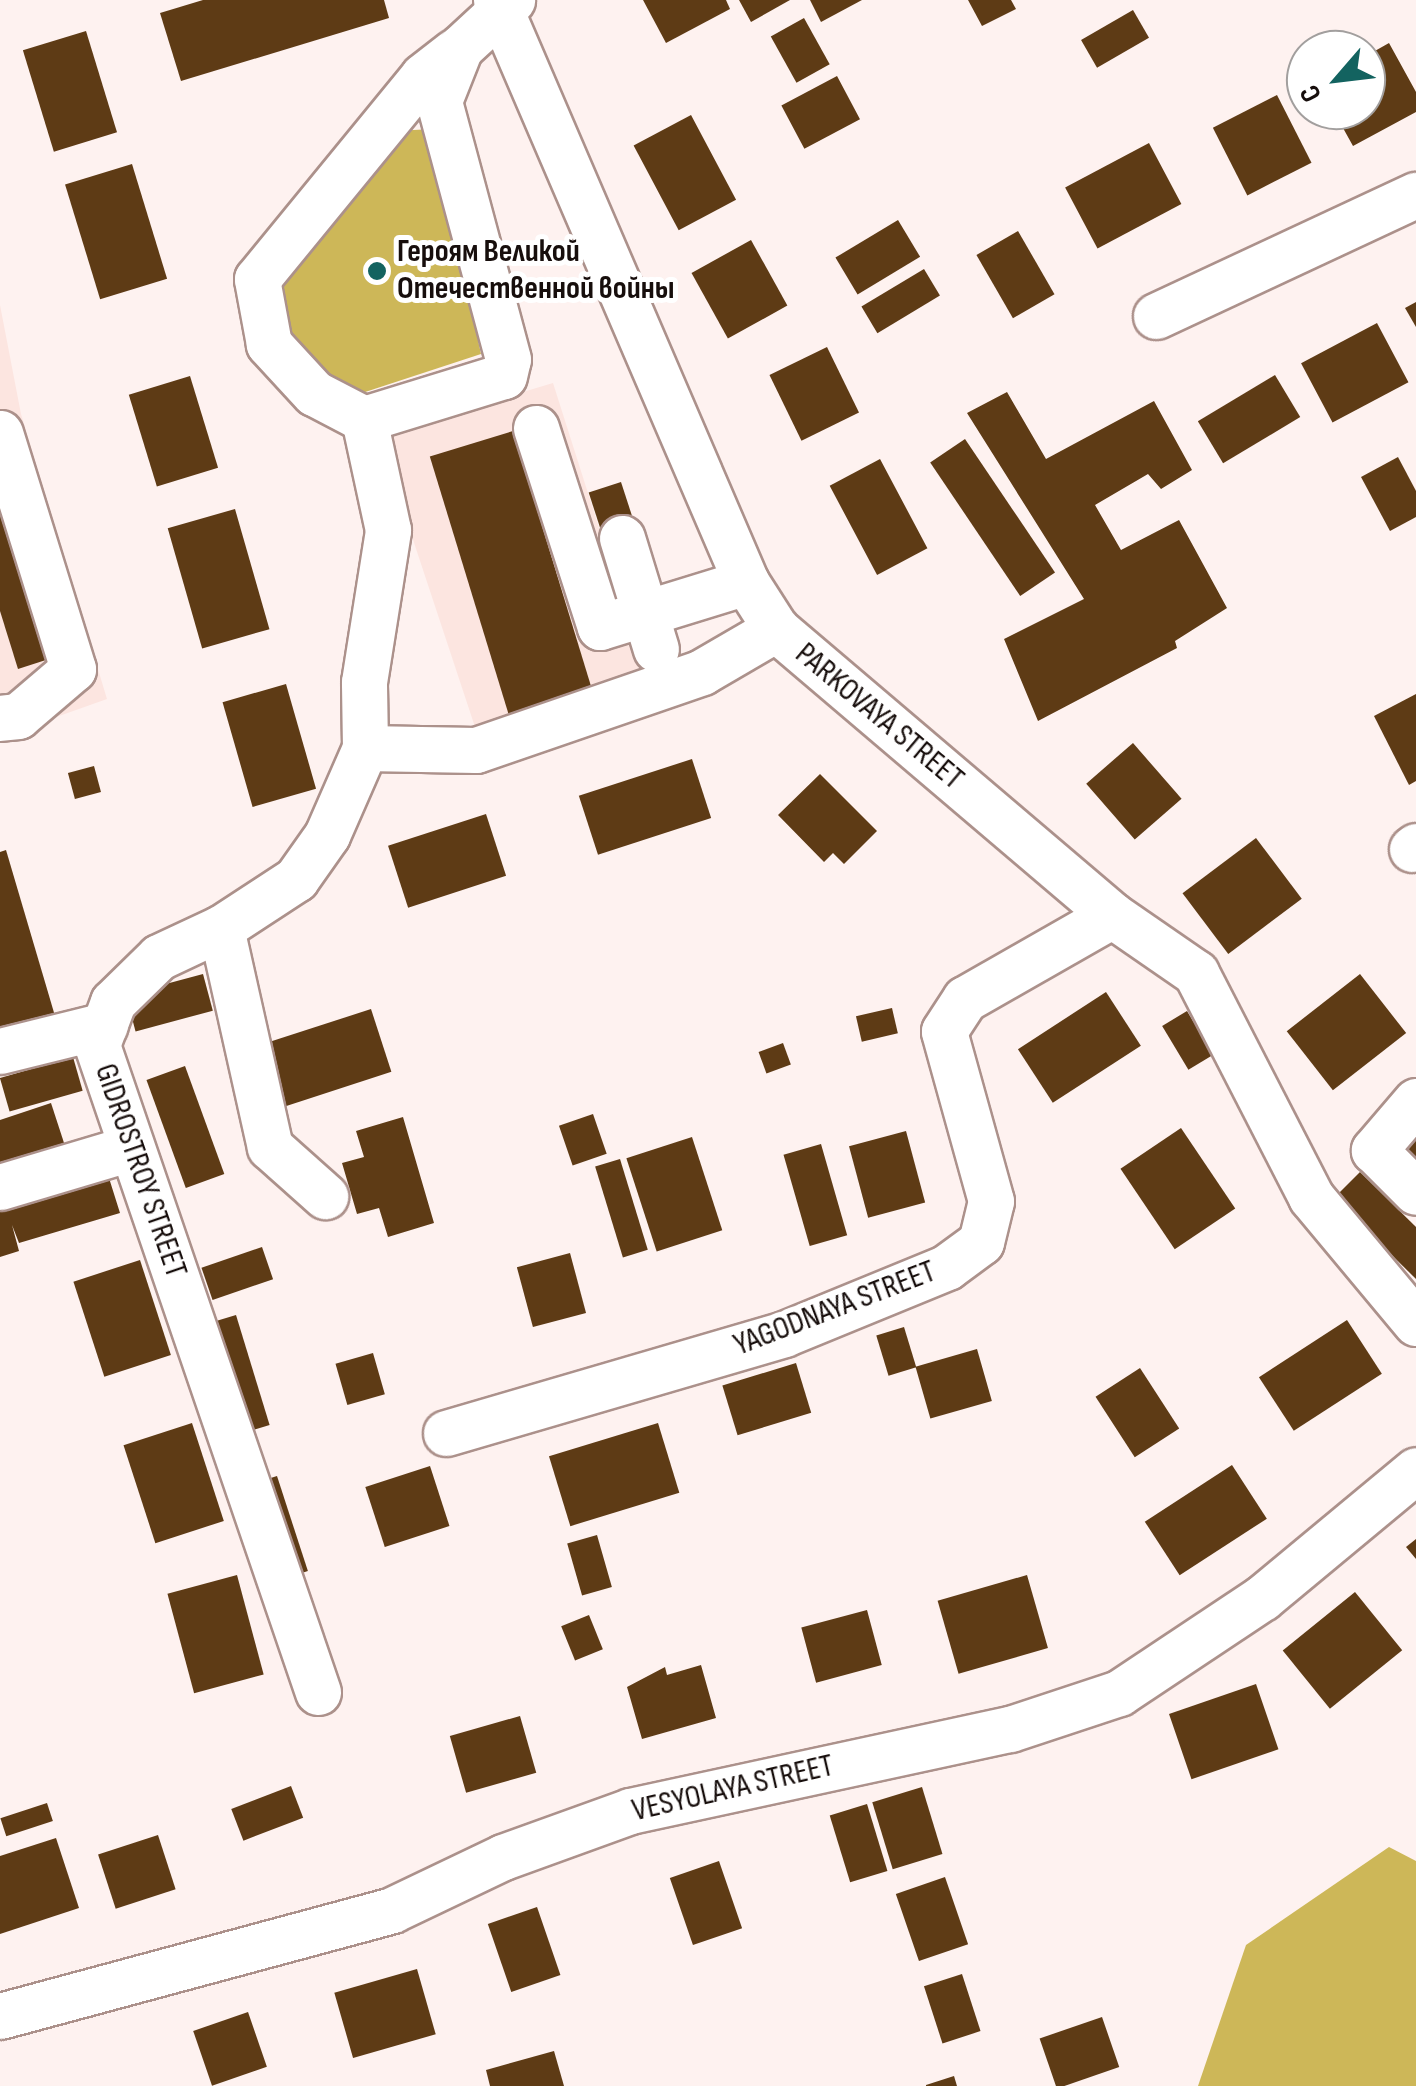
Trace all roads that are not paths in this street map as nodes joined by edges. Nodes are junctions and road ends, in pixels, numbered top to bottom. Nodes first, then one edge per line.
1 (503, 4) edge
2 (460, 48) junction
3 (1416, 195) edge
4 (1156, 316) dead end
5 (364, 419) junction
6 (536, 428) dead end
7 (0, 433) edge
8 (622, 538) dead end
9 (746, 582) junction
10 (776, 629) junction
11 (651, 631) junction
12 (0, 718) edge
13 (365, 748) junction
14 (1112, 915) junction
15 (222, 928) junction
16 (105, 1026) junction
17 (0, 1052) edge
18 (1416, 1101) edge
19 (131, 1148) junction
20 (0, 1187) edge
21 (1416, 1192) edge
22 (325, 1196) dead end
23 (1416, 1324) edge
24 (446, 1433) dead end
25 (1416, 1470) edge
26 (318, 1692) dead end
27 (0, 2016) edge

1 - 2 street
1 - 9 street, PARKOVAYA STREET
2 - 5 street
2 - 5 street
3 - 4 street
5 - 13 street, GIDROSTROY STREET
6 - 11 street
7 - 12 street
8 - 11 street
9 - 10 street, PARKOVAYA STREET
9 - 11 street
10 - 13 street
10 - 14 street, PARKOVAYA STREET
13 - 15 street, GIDROSTROY STREET
14 - 23 street, PARKOVAYA STREET
14 - 24 street, YAGODNAYA STREET
15 - 16 street, GIDROSTROY STREET
15 - 22 street
16 - 17 street
16 - 19 street, GIDROSTROY STREET
18 - 21 street
19 - 20 street
19 - 26 street, GIDROSTROY STREET
25 - 27 street, VESYOLAYA STREET

